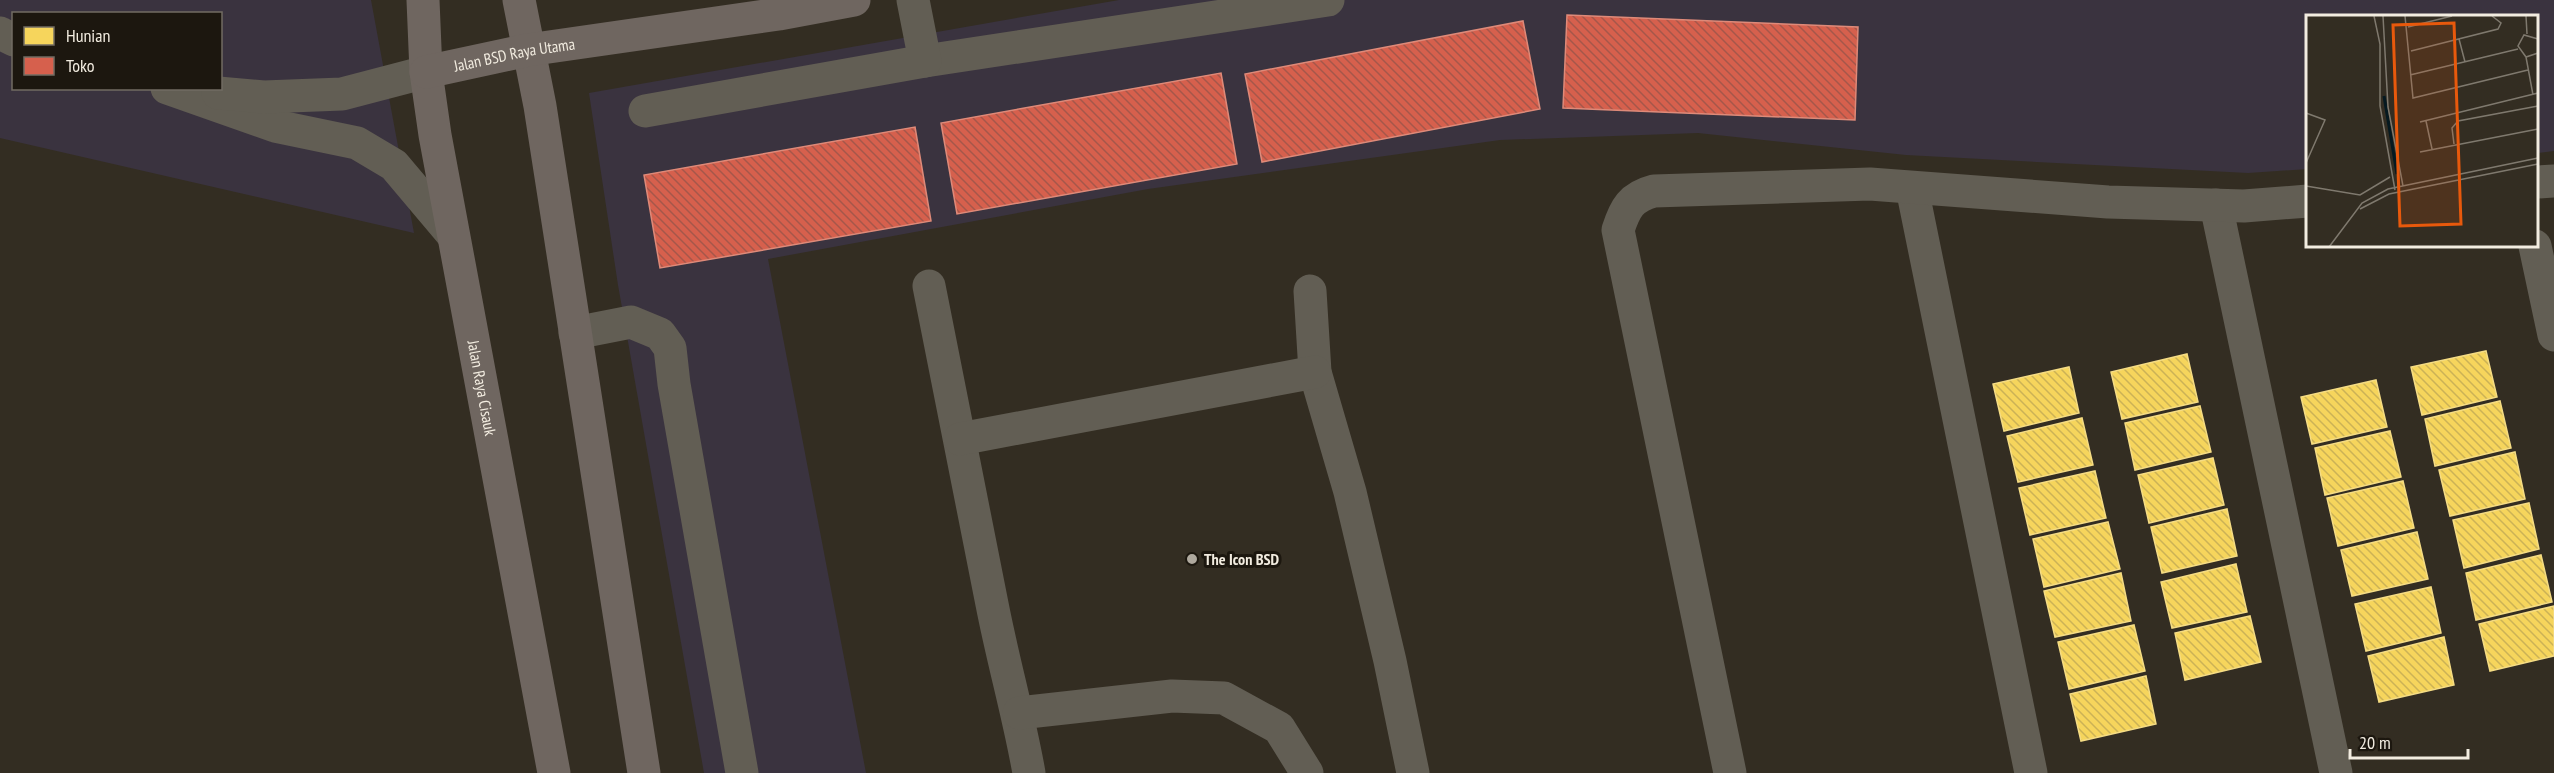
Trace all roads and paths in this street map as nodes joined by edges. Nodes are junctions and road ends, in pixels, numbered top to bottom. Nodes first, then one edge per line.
1 (423, 0) edge
2 (519, 0) edge
3 (854, 0) edge
4 (913, 0) edge
5 (1328, 0) edge
6 (528, 50) junction
7 (925, 61) junction
8 (426, 72) junction
9 (173, 90) edge
10 (192, 90) edge
11 (645, 111) dead end
12 (2554, 181) edge
13 (2539, 182) edge
14 (1912, 188) junction
15 (2306, 201) edge
16 (2216, 205) junction
17 (453, 235) junction
18 (2535, 248) edge
19 (929, 286) dead end
20 (1310, 291) dead end
21 (575, 333) junction
22 (2554, 335) edge
23 (1316, 372) junction
24 (960, 439) junction
25 (1019, 713) junction
26 (554, 773) edge
27 (644, 773) edge
28 (742, 773) edge
29 (1029, 773) edge
30 (1307, 773) edge
31 (1413, 773) edge
32 (1730, 773) edge
33 (2031, 773) edge
34 (2336, 773) edge

1 - 8 main road, Jalan Raya Cisauk
2 - 6 main road
3 - 6 main road, Jalan BSD Raya Utama
4 - 7 street
5 - 7 street
6 - 8 main road, Jalan BSD Raya Utama
6 - 21 main road
7 - 11 street
8 - 10 street, Jalan BSD Raya Utama
8 - 17 main road, Jalan Raya Cisauk
9 - 17 street
12 - 13 street
14 - 16 street
14 - 32 street
14 - 33 street
15 - 16 street
16 - 34 street
17 - 26 main road, Jalan Raya Cisauk
18 - 22 street
19 - 24 street
20 - 23 street
21 - 27 main road
21 - 28 street
23 - 24 street
23 - 31 street
24 - 25 street
25 - 29 street
25 - 30 street

